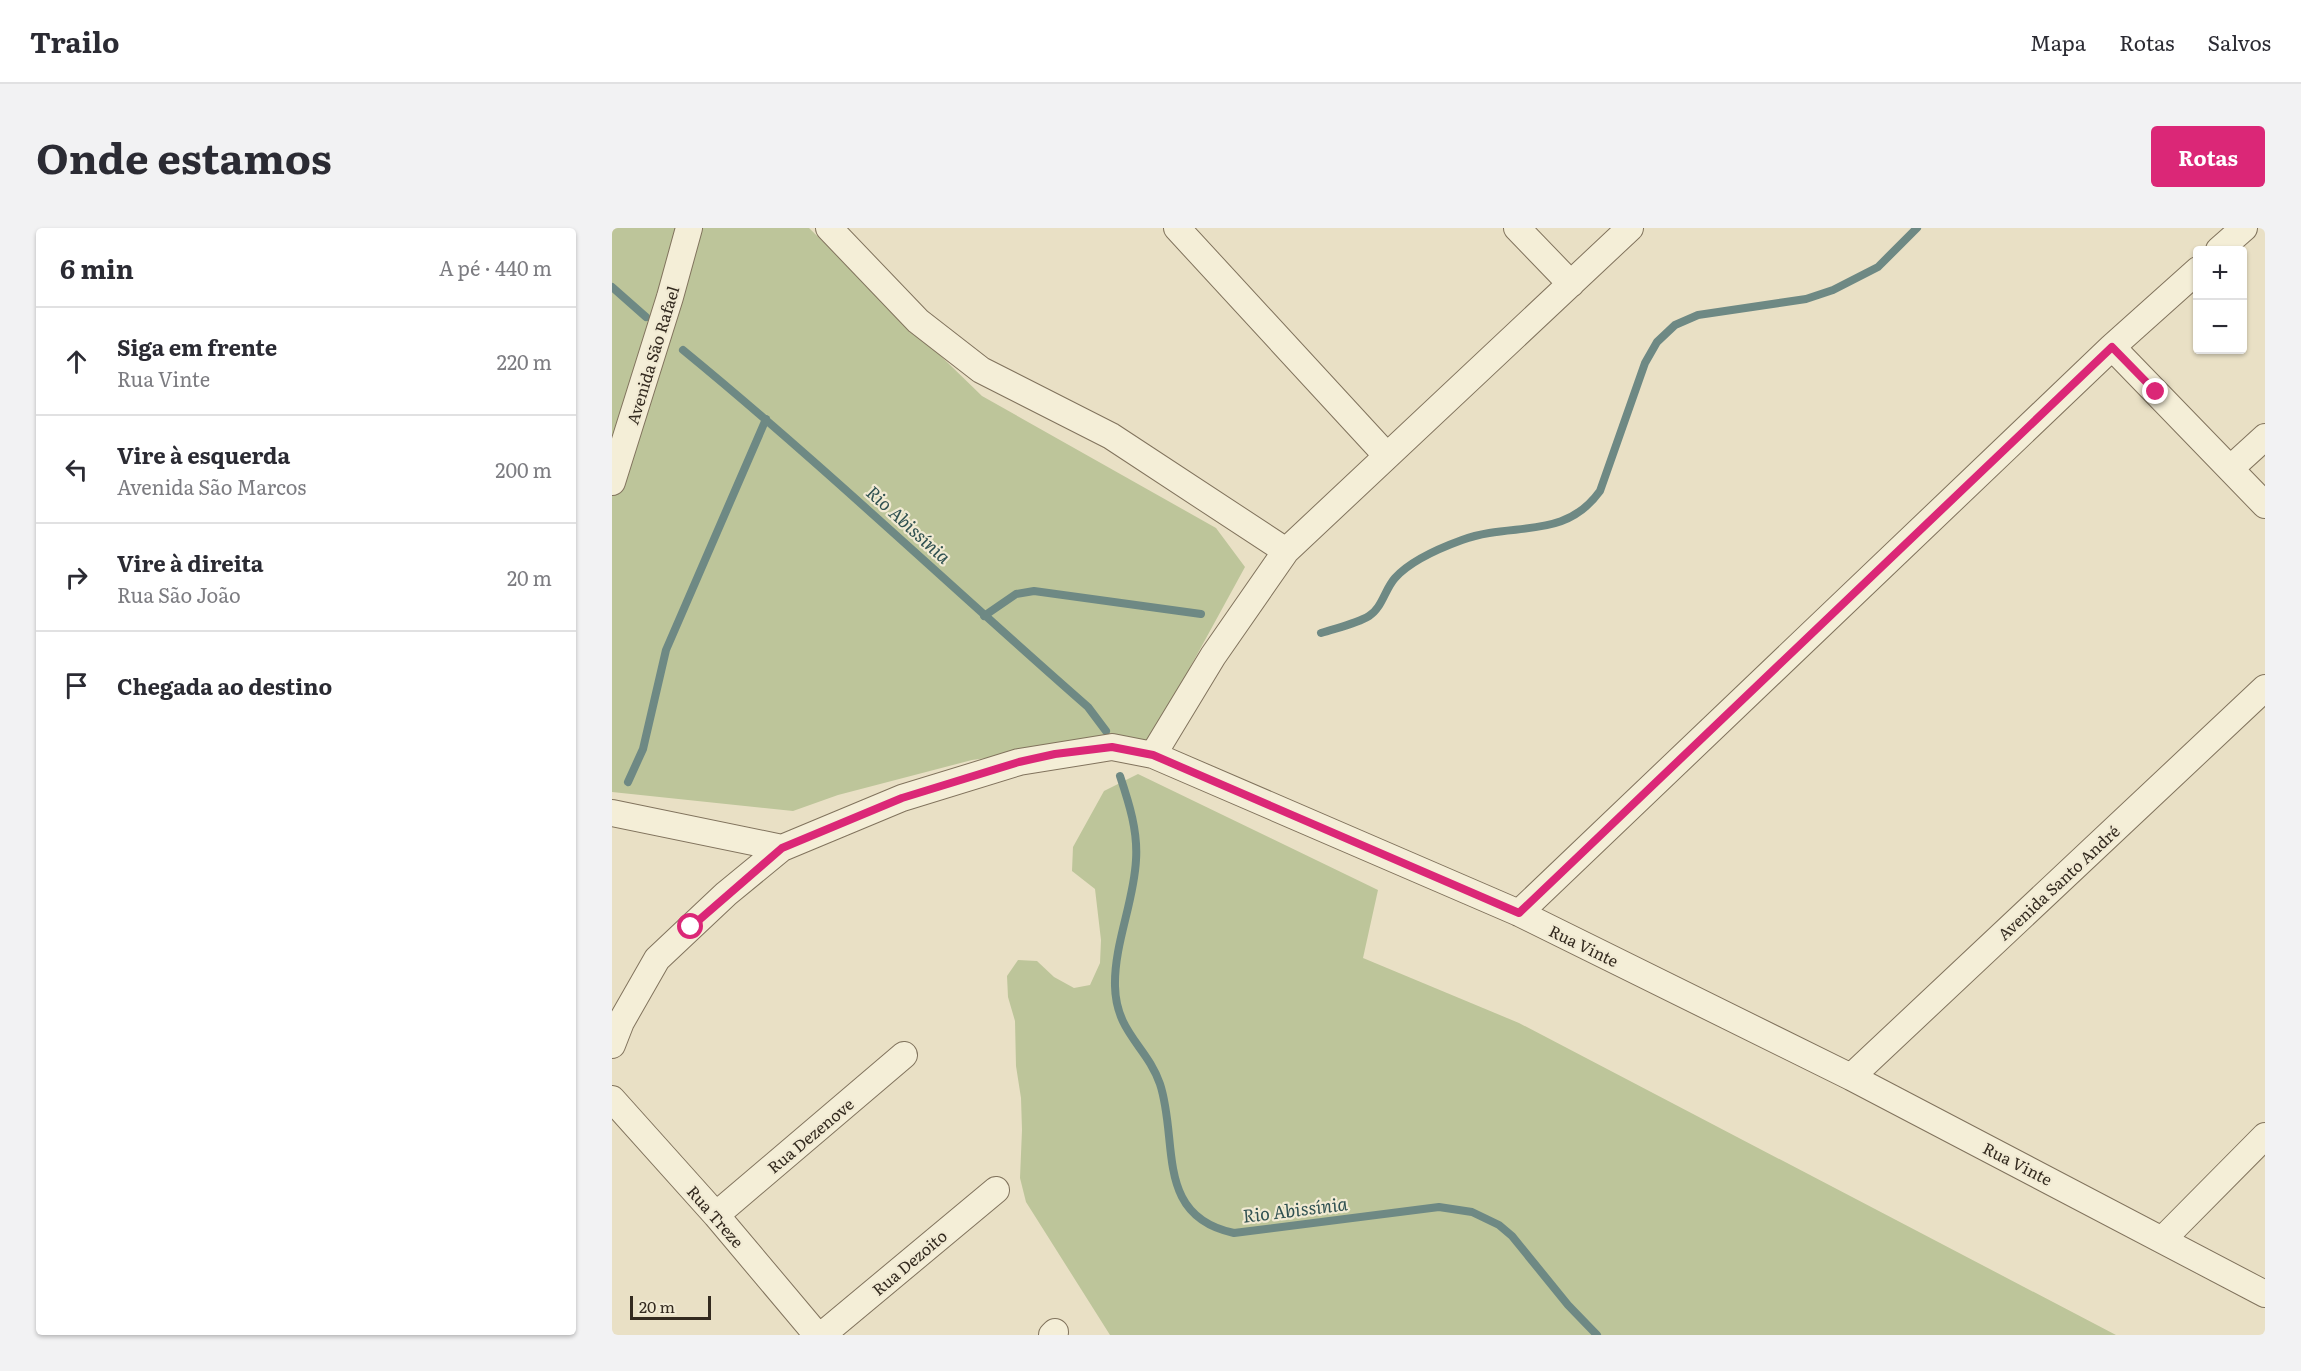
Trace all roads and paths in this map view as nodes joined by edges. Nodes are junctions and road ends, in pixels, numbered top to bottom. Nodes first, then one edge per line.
1 (689, 228) edge
2 (829, 228) edge
3 (1177, 228) edge
4 (1517, 228) edge
5 (1630, 228) edge
6 (2244, 228) edge
7 (2224, 246) edge
8 (2193, 274) edge
9 (1571, 284) junction
10 (2112, 347) junction
11 (2265, 437) edge
12 (1387, 456) junction
13 (2231, 468) junction
14 (612, 482) edge
15 (2265, 505) edge
16 (1286, 551) junction
17 (2265, 688) edge
18 (1153, 755) junction
19 (612, 813) edge
20 (782, 848) junction
21 (1519, 913) junction
22 (612, 1045) edge
23 (904, 1055) dead end
24 (1851, 1077) junction
25 (612, 1099) edge
26 (2265, 1136) edge
27 (996, 1190) dead end
28 (716, 1215) junction
29 (2163, 1239) junction
30 (2265, 1294) edge
31 (817, 1335) edge
32 (822, 1335) edge

1 - 14 street, Avenida São Rafael
2 - 16 street
3 - 12 street
4 - 9 street
5 - 9 street
6 - 7 street
8 - 10 street
9 - 12 street
10 - 13 street
10 - 21 street
11 - 13 street
12 - 16 street
13 - 15 street
16 - 18 street
17 - 24 street, Avenida Santo André
18 - 20 street, Rua Vinte
18 - 21 street, Rua Vinte
19 - 20 street
20 - 22 street, Rua Vinte
21 - 24 street, Rua Vinte
23 - 28 street, Rua Dezenove
24 - 29 street, Rua Vinte
25 - 28 street, Rua Treze
26 - 29 street
27 - 32 street, Rua Dezoito
28 - 31 street, Rua Treze
29 - 30 street, Rua Vinte

